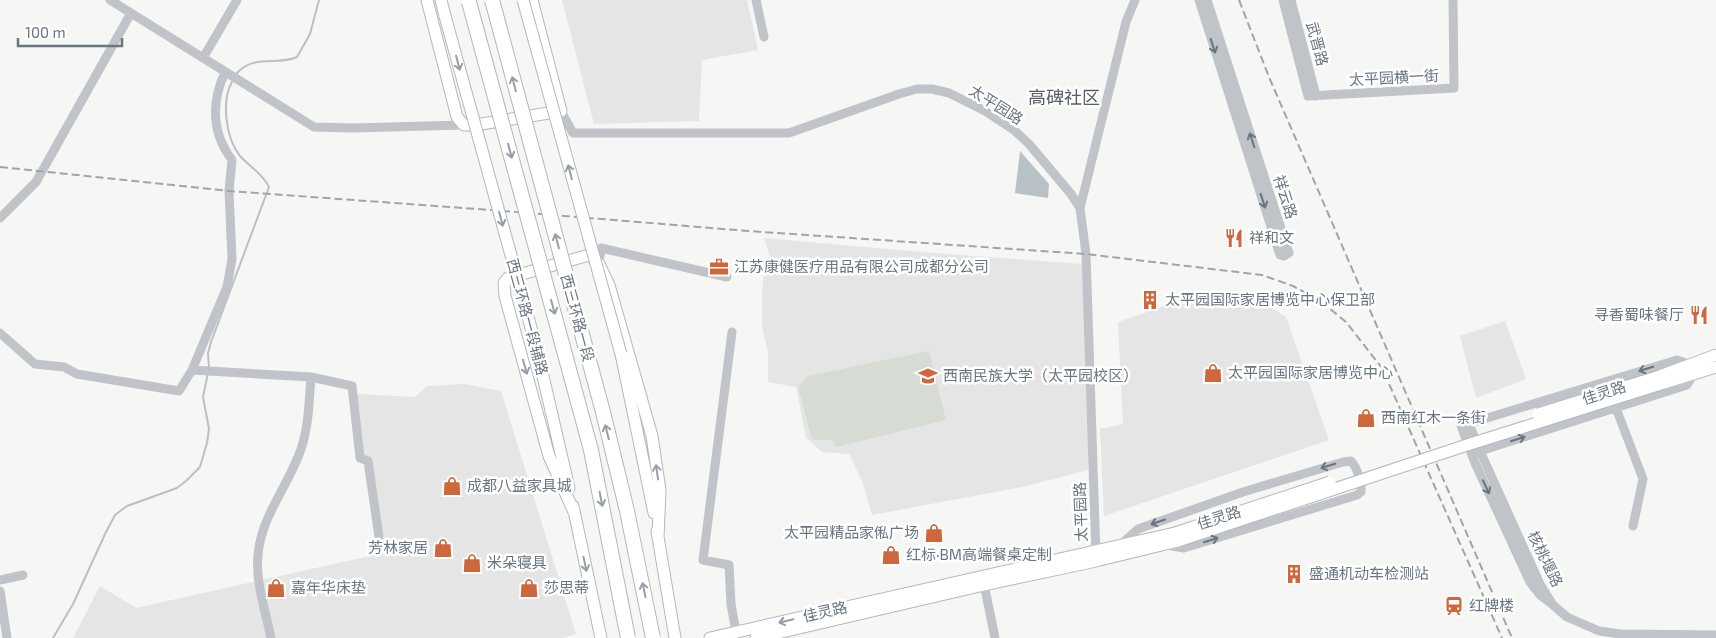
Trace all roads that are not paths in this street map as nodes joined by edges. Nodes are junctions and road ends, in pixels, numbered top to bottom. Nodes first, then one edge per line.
1 (110, 0) edge
2 (236, 0) edge
3 (427, 0) edge
4 (441, 0) edge
5 (492, 0) edge
6 (523, 0) edge
7 (532, 0) edge
8 (756, 0) edge
9 (1134, 0) edge
10 (1198, 0) edge
11 (1207, 0) edge
12 (1283, 0) edge
13 (1291, 0) edge
14 (1453, 0) edge
15 (469, 2) dead end
16 (131, 13) junction
17 (764, 37) dead end
18 (203, 58) junction
19 (225, 72) junction
20 (1312, 96) junction
21 (561, 111) junction
22 (464, 125) junction
23 (1080, 208) junction
24 (0, 218) edge
25 (600, 264) junction
26 (727, 277) dead end
27 (732, 332) dead end
28 (0, 334) edge
29 (1716, 356) edge
30 (1716, 367) edge
31 (1694, 369) junction
32 (192, 370) junction
33 (311, 377) junction
34 (1616, 408) junction
35 (1476, 452) junction
36 (574, 512) junction
37 (1633, 526) dead end
38 (379, 537) dead end
39 (1176, 537) junction
40 (658, 538) junction
41 (1164, 545) junction
42 (1117, 548) junction
43 (1096, 557) junction
44 (24, 575) dead end
45 (0, 580) edge
46 (984, 581) junction
47 (0, 591) edge
48 (736, 632) junction
49 (1716, 635) edge
50 (7, 638) edge
51 (271, 638) edge
52 (601, 638) edge
53 (628, 638) edge
54 (653, 638) edge
55 (675, 638) edge
56 (710, 638) edge
57 (756, 638) edge
58 (995, 638) edge

1 - 16 street
2 - 18 street
3 - 22 main road
4 -> 36 main road, 西三环路一段辅路, bridge
54 -> 5 highway, 西三环路一段, bridge
40 -> 6 main road, bridge
7 - 21 main road
8 - 17 street
9 - 23 street
10 -> 11 street, 祥云路
12 - 20 street, 武晋路
13 - 20 street, 武晋路
14 - 20 street, 太平园横一街
15 -> 53 highway, 西三环路一段, bridge
16 - 18 street
16 - 24 street
18 - 19 street
19 - 22 street
19 - 32 street
21 - 22 main road
21 - 23 street, 太平园路
23 - 43 street, 太平园路
25 - 26 street
25 -> 36 main road
40 -> 25 main road
27 - 48 street
28 - 32 street
29 - 31 main road, 佳灵路
30 - 31 main road, 佳灵路
31 - 34 street
31 -> 35 street, 核桃堰路
31 - 39 main road, 佳灵路, bridge
32 - 33 street
33 - 38 street
33 - 51 street
35 -> 34 street
34 - 37 street
35 - 49 street, 核桃堰路
36 -> 52 main road, 西三环路一段辅路
39 - 41 main road, 佳灵路
39 - 42 main road, 佳灵路
40 - 55 main road
41 -> 42 street
41 - 43 main road, 佳灵路
42 - 43 main road, 佳灵路
43 - 46 main road, 佳灵路
44 - 45 street
46 -> 48 main road, 佳灵路
46 - 57 main road, 佳灵路
46 - 58 street
47 - 50 street
48 - 56 main road, 佳灵路

